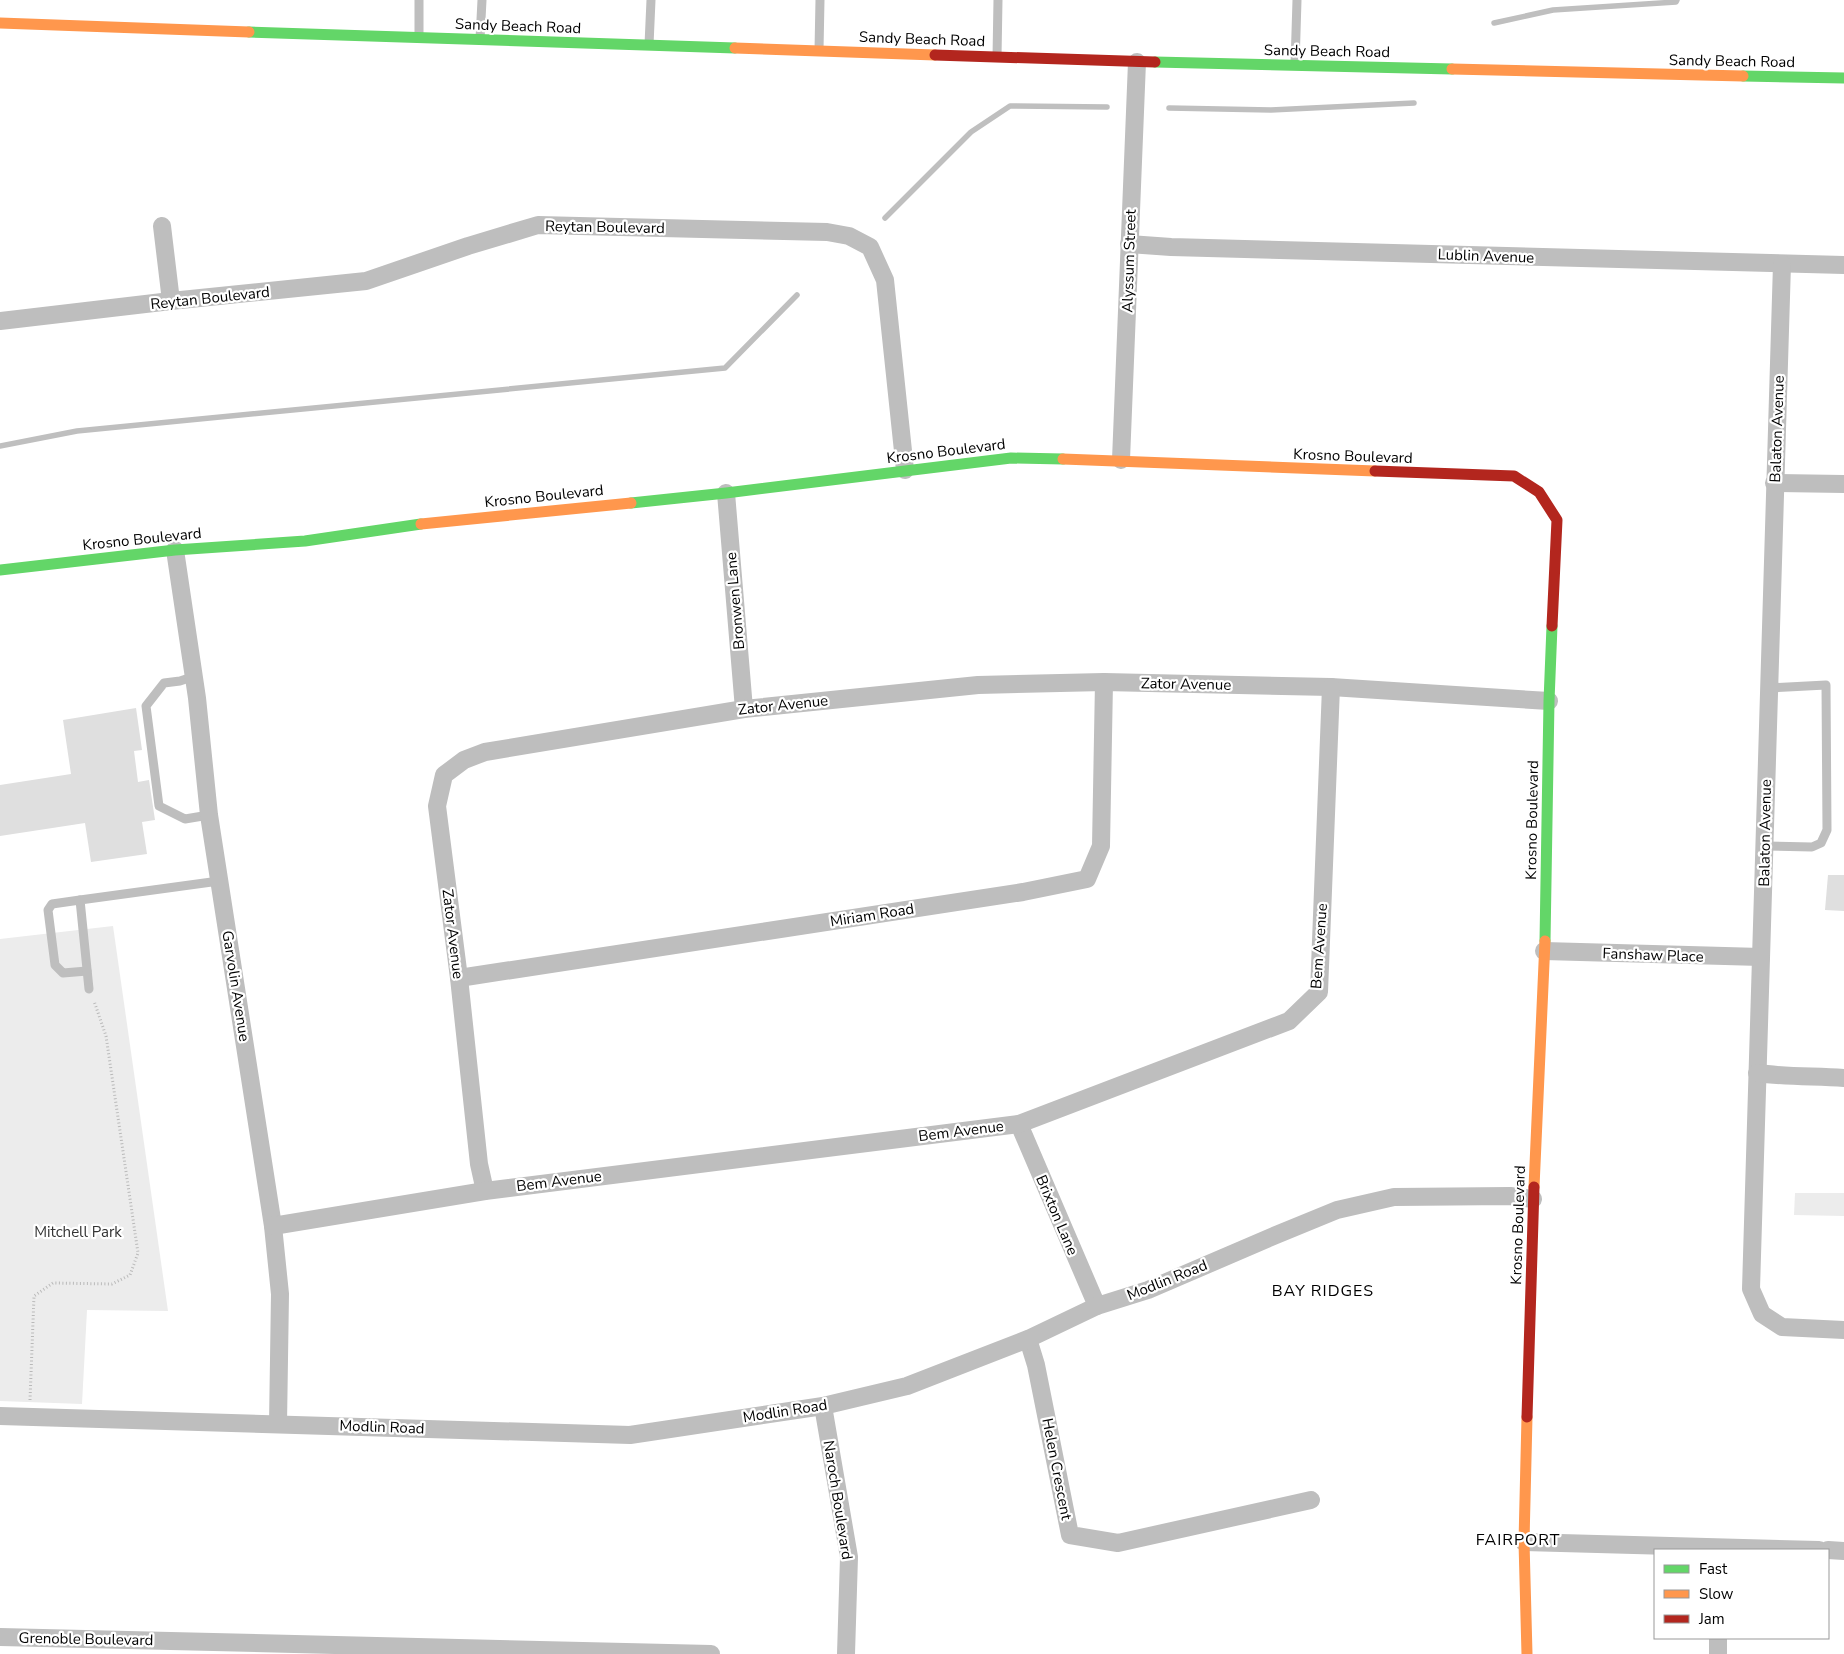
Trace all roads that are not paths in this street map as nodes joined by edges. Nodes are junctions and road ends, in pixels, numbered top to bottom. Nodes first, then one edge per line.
1 (419, 0) edge
2 (482, 0) edge
3 (651, 0) edge
4 (820, 0) edge
5 (998, 0) edge
6 (1297, 0) edge
7 (0, 23) edge
8 (418, 38) junction
9 (480, 40) junction
10 (649, 45) junction
11 (819, 51) junction
12 (997, 57) junction
13 (1137, 62) junction
14 (1294, 66) junction
15 (1844, 78) edge
16 (162, 226) dead end
17 (1129, 244) junction
18 (1782, 264) junction
19 (1844, 265) edge
20 (170, 301) junction
21 (0, 321) edge
22 (1121, 460) junction
23 (905, 470) junction
24 (1774, 483) junction
25 (1844, 484) edge
26 (726, 493) junction
27 (175, 550) junction
28 (0, 570) edge
29 (192, 678) junction
30 (1104, 682) junction
31 (1331, 687) junction
32 (1768, 688) junction
33 (1549, 700) junction
34 (744, 709) junction
35 (208, 815) junction
36 (1765, 846) junction
37 (219, 881) junction
38 (80, 900) junction
39 (1544, 952) junction
40 (1761, 957) junction
41 (87, 971) junction
42 (459, 978) junction
43 (90, 988) road end
44 (1757, 1073) junction
45 (1844, 1078) edge
46 (1019, 1124) junction
47 (485, 1191) junction
48 (1533, 1199) junction
49 (273, 1226) junction
50 (1097, 1306) junction
51 (1844, 1330) edge
52 (1028, 1339) junction
53 (823, 1406) junction
54 (0, 1416) edge
55 (278, 1424) junction
56 (1310, 1500) dead end
57 (1524, 1542) junction
58 (1723, 1549) edge
59 (1829, 1550) edge
60 (1844, 1551) edge
61 (0, 1636) edge
62 (1718, 1639) edge
63 (618, 1653) edge
64 (711, 1654) edge
65 (846, 1654) edge
66 (1527, 1654) edge
67 (1718, 1654) edge

1 - 8 lane
2 - 9 lane
3 - 10 lane
4 - 11 lane
5 - 12 lane
6 - 14 lane
7 - 8 street, Sandy Beach Road
8 - 9 street, Sandy Beach Road
9 - 10 street, Sandy Beach Road
10 - 11 street, Sandy Beach Road
11 - 12 street, Sandy Beach Road
12 - 13 street, Sandy Beach Road
13 - 14 street, Sandy Beach Road
13 - 17 street, Alyssum Street
14 - 15 street, Sandy Beach Road
16 - 20 street
17 - 18 street, Lublin Avenue
17 - 22 street, Alyssum Street
18 - 19 street, Lublin Avenue
18 - 24 street, Balaton Avenue
20 - 21 street, Reytan Boulevard
20 - 23 street, Reytan Boulevard
22 - 23 street, Krosno Boulevard
22 - 33 street, Krosno Boulevard
23 - 26 street, Krosno Boulevard
24 - 25 street
24 - 32 street, Balaton Avenue
26 - 27 street, Krosno Boulevard
26 - 34 street, Bronwen Lane
27 - 28 street, Krosno Boulevard
27 - 29 street, Garvolin Avenue
29 - 35 street, Garvolin Avenue
29 - 35 lane
30 - 31 street, Zator Avenue
30 - 34 street, Zator Avenue
30 - 42 street, Miriam Road
31 - 33 street, Zator Avenue
31 - 46 street, Bem Avenue
32 - 36 street, Balaton Avenue
32 - 36 lane
33 - 39 street, Krosno Boulevard
34 - 42 street, Zator Avenue
35 - 37 street, Garvolin Avenue
36 - 40 street, Balaton Avenue
37 - 38 lane
37 - 49 street, Garvolin Avenue
38 - 41 lane
38 - 41 lane
39 - 40 street, Fanshaw Place
39 - 48 street, Krosno Boulevard
40 - 44 street, Balaton Avenue
41 - 43 lane
42 - 47 street, Zator Avenue
44 - 45 street
44 - 51 street, Balaton Avenue
46 - 47 street, Bem Avenue
46 - 50 street, Brixton Lane
47 - 49 street, Bem Avenue
48 - 50 street, Modlin Road
48 - 57 street, Krosno Boulevard
49 - 55 street, Garvolin Avenue
50 - 52 street, Modlin Road
52 - 53 street, Modlin Road
52 - 56 street, Helen Crescent
53 - 55 street, Modlin Road
53 - 65 street, Naroch Boulevard
54 - 55 street, Modlin Road
57 - 58 street
57 - 66 street, Krosno Boulevard
59 - 60 street
61 - 63 street, Grenoble Boulevard
62 - 67 street
63 - 64 street, Grenoble Boulevard

